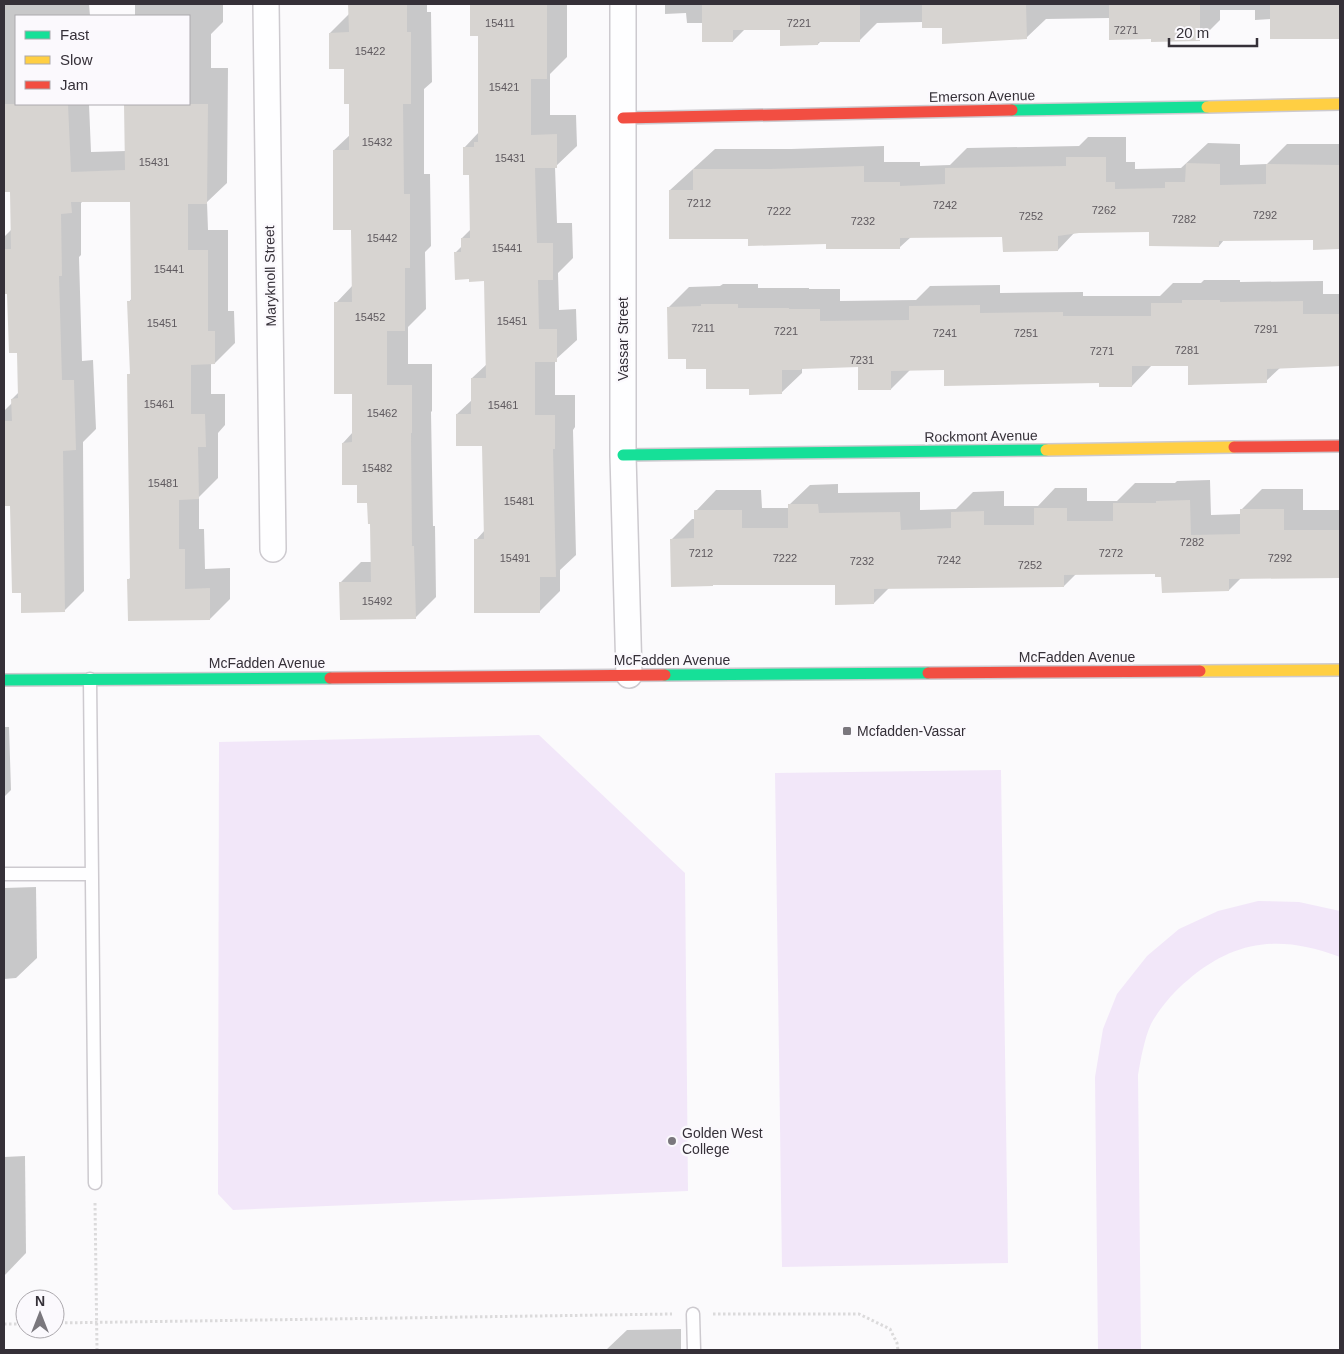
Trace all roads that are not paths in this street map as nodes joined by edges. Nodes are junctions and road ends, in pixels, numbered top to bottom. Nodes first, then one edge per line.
1 (266, 4) edge
2 (623, 4) edge
3 (1340, 104) edge
4 (623, 118) junction
5 (1340, 446) edge
6 (623, 455) junction
7 (273, 549) dead end
8 (1340, 670) edge
9 (629, 675) junction
10 (90, 679) junction
11 (4, 680) edge
12 (4, 874) edge
13 (90, 874) junction
14 (95, 1182) road end
15 (694, 1314) road end
16 (694, 1350) edge

1 - 7 street, Maryknoll Street
2 - 4 street, Vassar Street
3 - 4 street, Emerson Avenue
4 - 6 street, Vassar Street
5 - 6 street, Rockmont Avenue
6 - 9 street, Vassar Street
8 - 9 street, McFadden Avenue
9 - 10 street, McFadden Avenue
10 - 11 street, McFadden Avenue
10 - 13 lane
12 - 13 lane
13 - 14 lane
15 - 16 lane

